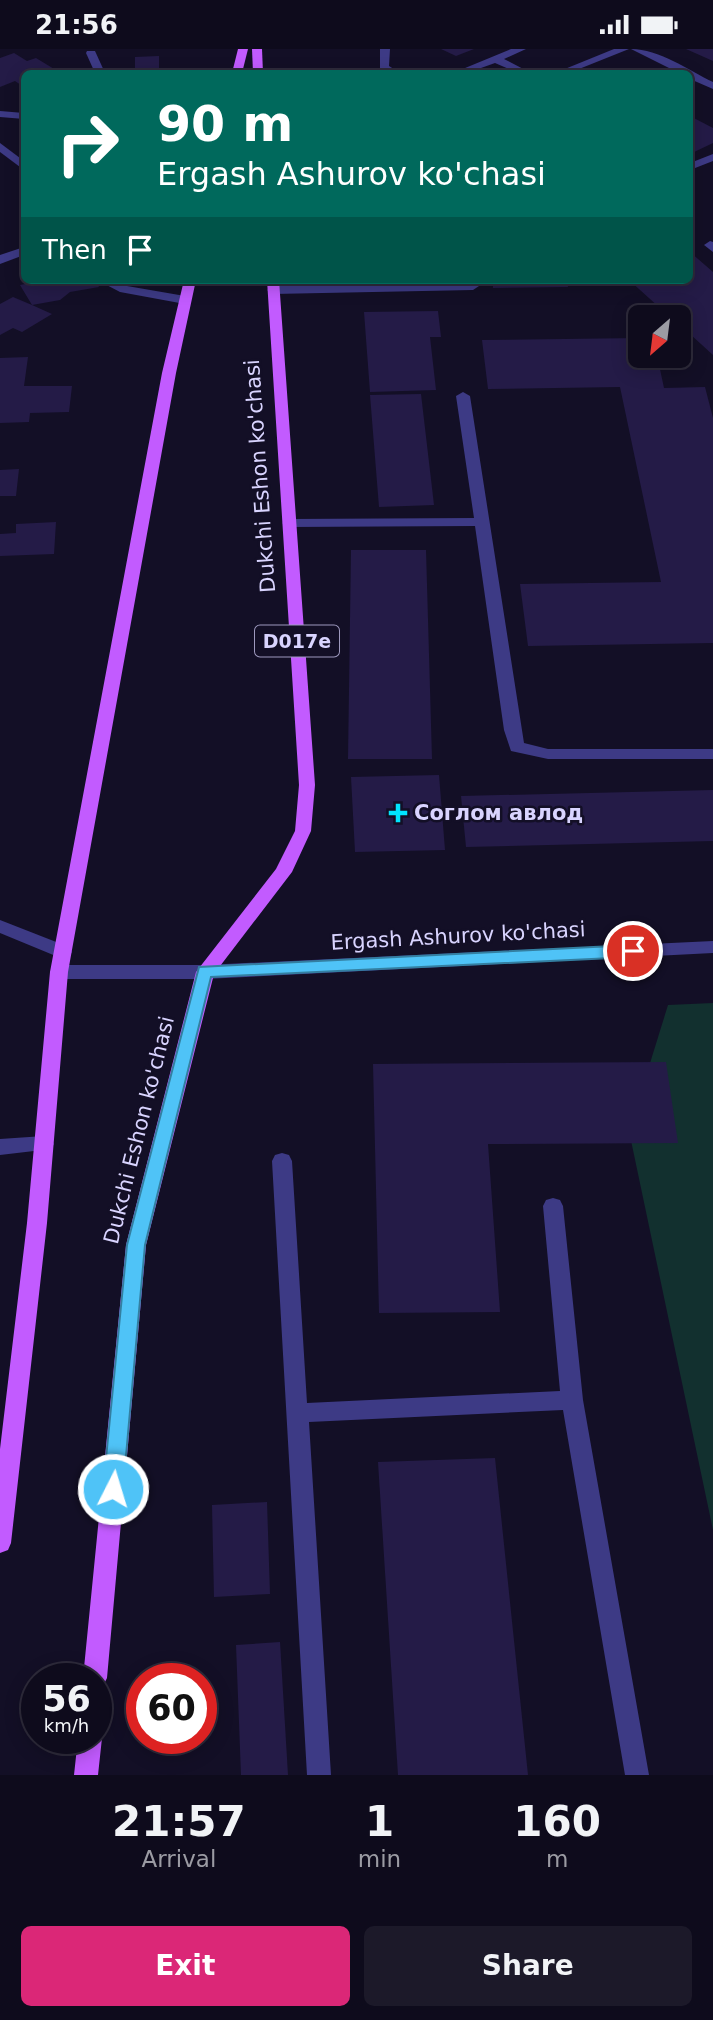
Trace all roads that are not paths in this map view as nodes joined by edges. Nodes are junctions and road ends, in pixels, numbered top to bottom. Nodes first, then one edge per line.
1 (243, 49) edge
2 (257, 49) edge
3 (385, 49) edge
4 (521, 49) edge
5 (624, 49) edge
6 (636, 49) edge
7 (91, 53) dead end
8 (495, 59) junction
9 (99, 70) edge
10 (238, 70) edge
11 (258, 70) edge
12 (390, 70) edge
13 (466, 70) edge
14 (519, 70) edge
15 (568, 70) edge
16 (680, 70) edge
17 (693, 76) edge
18 (713, 86) edge
19 (0, 114) edge
20 (21, 115) edge
21 (0, 146) edge
22 (713, 157) edge
23 (21, 164) edge
24 (693, 166) edge
25 (21, 252) edge
26 (0, 260) edge
27 (112, 284) edge
28 (189, 284) edge
29 (473, 284) edge
30 (273, 285) edge
31 (185, 300) junction
32 (463, 396) dead end
33 (481, 522) junction
34 (289, 523) junction
35 (713, 754) edge
36 (0, 926) edge
37 (713, 947) edge
38 (61, 962) junction
39 (205, 972) junction
40 (44, 1144) junction
41 (0, 1147) edge
42 (282, 1161) dead end
43 (553, 1206) dead end
44 (572, 1400) junction
45 (297, 1413) junction
46 (0, 1543) edge
47 (96, 1663) edge
48 (88, 1754) edge
49 (86, 1775) edge
50 (319, 1775) edge
51 (637, 1775) edge

1 - 10 main road
2 - 11 main road
3 - 12 street
4 - 8 street
5 - 15 street
6 - 16 street
7 - 9 street
8 - 13 street
8 - 14 street
17 - 18 street
19 - 20 street
21 - 23 street
22 - 24 street
25 - 26 street
27 - 31 street
28 - 31 main road
29 - 30 street
30 - 34 main road, Dukchi Eshon ko'chasi / D017e
31 - 38 main road
32 - 33 street
33 - 34 street
33 - 35 street
34 - 39 main road, Dukchi Eshon ko'chasi / D017e
36 - 38 street
37 - 39 street, Ergash Ashurov ko'chasi
38 - 39 street
38 - 40 main road
39 - 47 main road, Dukchi Eshon ko'chasi / D017e
40 - 41 street
40 - 46 main road
42 - 45 street
43 - 44 street
44 - 45 street
44 - 51 street
45 - 50 street
48 - 49 main road

